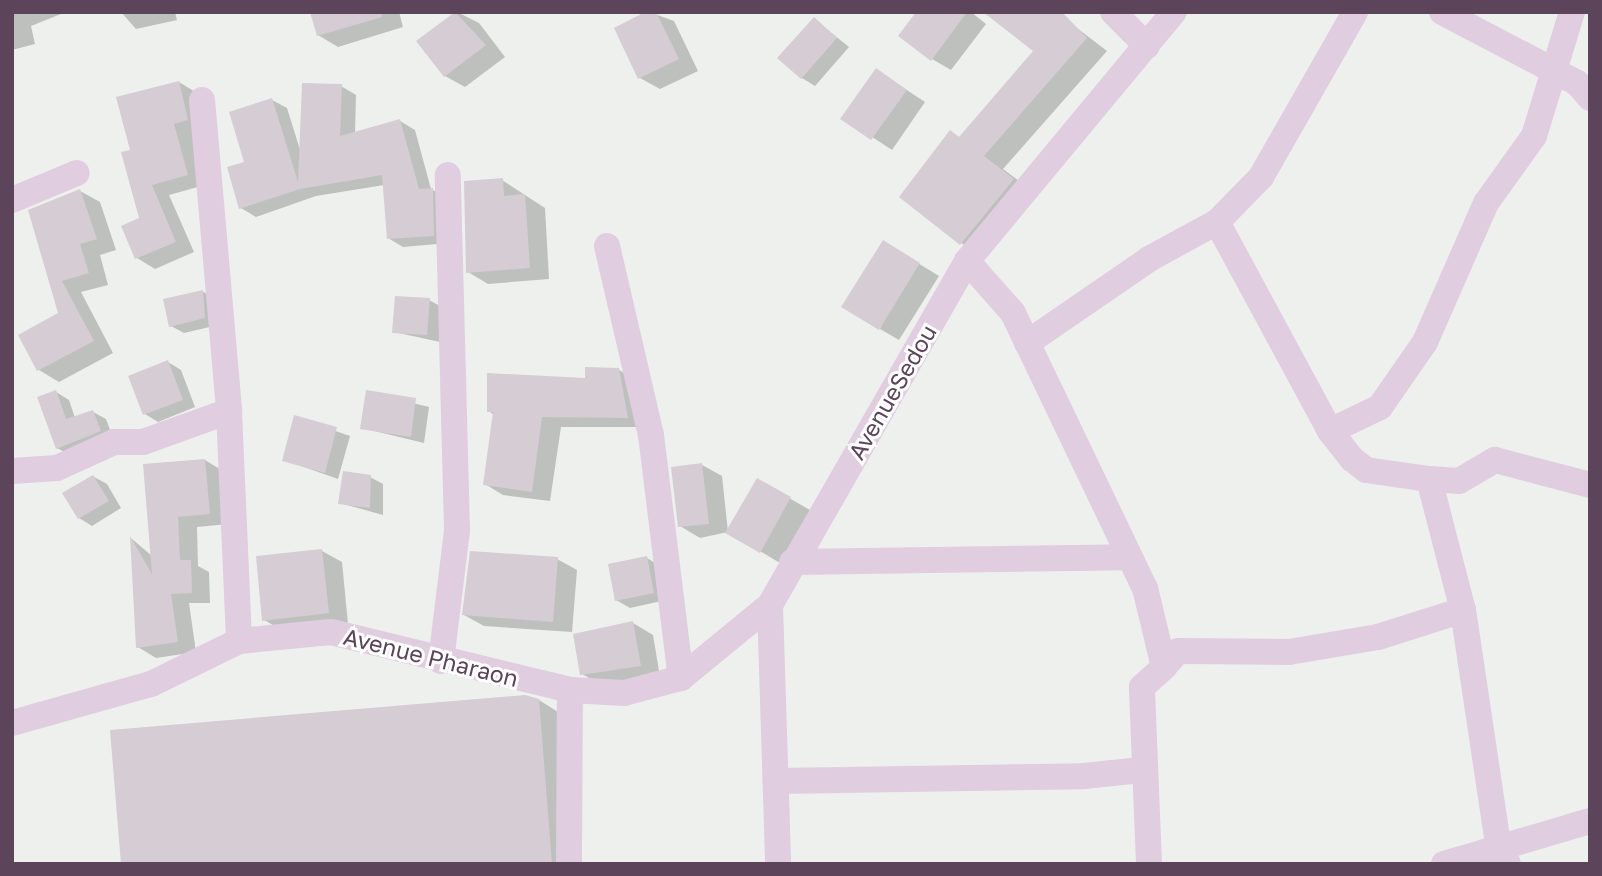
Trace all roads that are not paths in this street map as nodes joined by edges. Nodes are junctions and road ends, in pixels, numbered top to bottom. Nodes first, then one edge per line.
1 (1113, 12) edge
2 (1174, 12) edge
3 (1355, 12) edge
4 (1443, 12) edge
5 (1572, 12) edge
6 (1147, 46) junction
7 (1556, 74) junction
8 (1590, 98) edge
9 (202, 100) dead end
10 (77, 173) dead end
11 (448, 175) dead end
12 (12, 200) edge
13 (1217, 222) junction
14 (607, 246) dead end
15 (967, 261) junction
16 (1027, 342) junction
17 (229, 411) junction
18 (1330, 431) junction
19 (12, 471) edge
20 (1429, 479) junction
21 (1590, 485) edge
22 (1130, 556) junction
23 (792, 562) junction
24 (770, 606) junction
25 (1463, 610) junction
26 (239, 641) junction
27 (441, 661) junction
28 (1164, 667) junction
29 (681, 678) junction
30 (570, 690) junction
31 (12, 723) edge
32 (1142, 770) junction
33 (777, 781) junction
34 (1590, 821) edge
35 (1503, 855) edge
36 (569, 864) edge
37 (778, 864) edge
38 (1149, 864) edge
39 (1444, 864) edge

1 - 6 street
2 - 6 street, AvenueSedou
3 - 13 street
4 - 7 street
5 - 7 street
6 - 15 street, AvenueSedou
7 - 8 street
7 - 18 street
9 - 17 street
10 - 12 street
11 - 27 street
13 - 16 street
13 - 18 street
14 - 29 street
15 - 16 street
15 - 23 street, AvenueSedou
16 - 22 street
17 - 19 street
17 - 26 street
18 - 20 street
20 - 21 street
20 - 25 street
22 - 23 street
22 - 28 street
23 - 24 street, AvenueSedou
24 - 29 street, AvenueSedou
24 - 33 street
25 - 28 street
25 - 35 street
26 - 27 street, Avenue Pharaon
26 - 31 street, Avenue Pharaon
27 - 30 street, Avenue Pharaon
28 - 32 street
29 - 30 street, AvenueSedou
30 - 36 street
32 - 33 street
32 - 38 street
33 - 37 street
34 - 35 street
35 - 39 street

